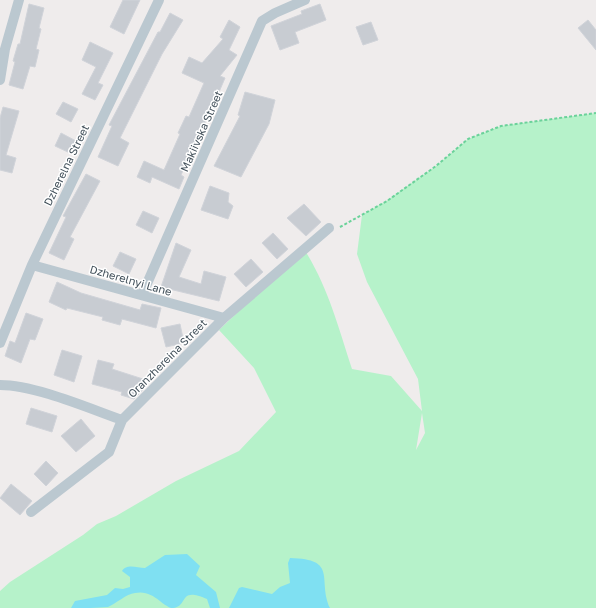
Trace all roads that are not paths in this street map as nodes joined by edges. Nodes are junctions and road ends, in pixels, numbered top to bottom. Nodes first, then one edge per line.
1 (19, 0) edge
2 (159, 0) edge
3 (305, 0) edge
4 (0, 80) edge
5 (329, 228) road end
6 (32, 265) junction
7 (142, 295) junction
8 (224, 318) junction
9 (0, 342) edge
10 (0, 385) edge
11 (122, 420) junction
12 (31, 512) dead end

1 - 4 street
2 - 6 street, Dzherelna Street
3 - 7 street, Makiivska Street
5 - 8 street, Oranzhereina Street
6 - 7 street, Dzherelnyi Lane
6 - 9 street, Dzherelna Street
7 - 8 street, Dzherelnyi Lane
8 - 11 street, Oranzhereina Street
10 - 11 street
11 - 12 street, Oranzhereina Street

